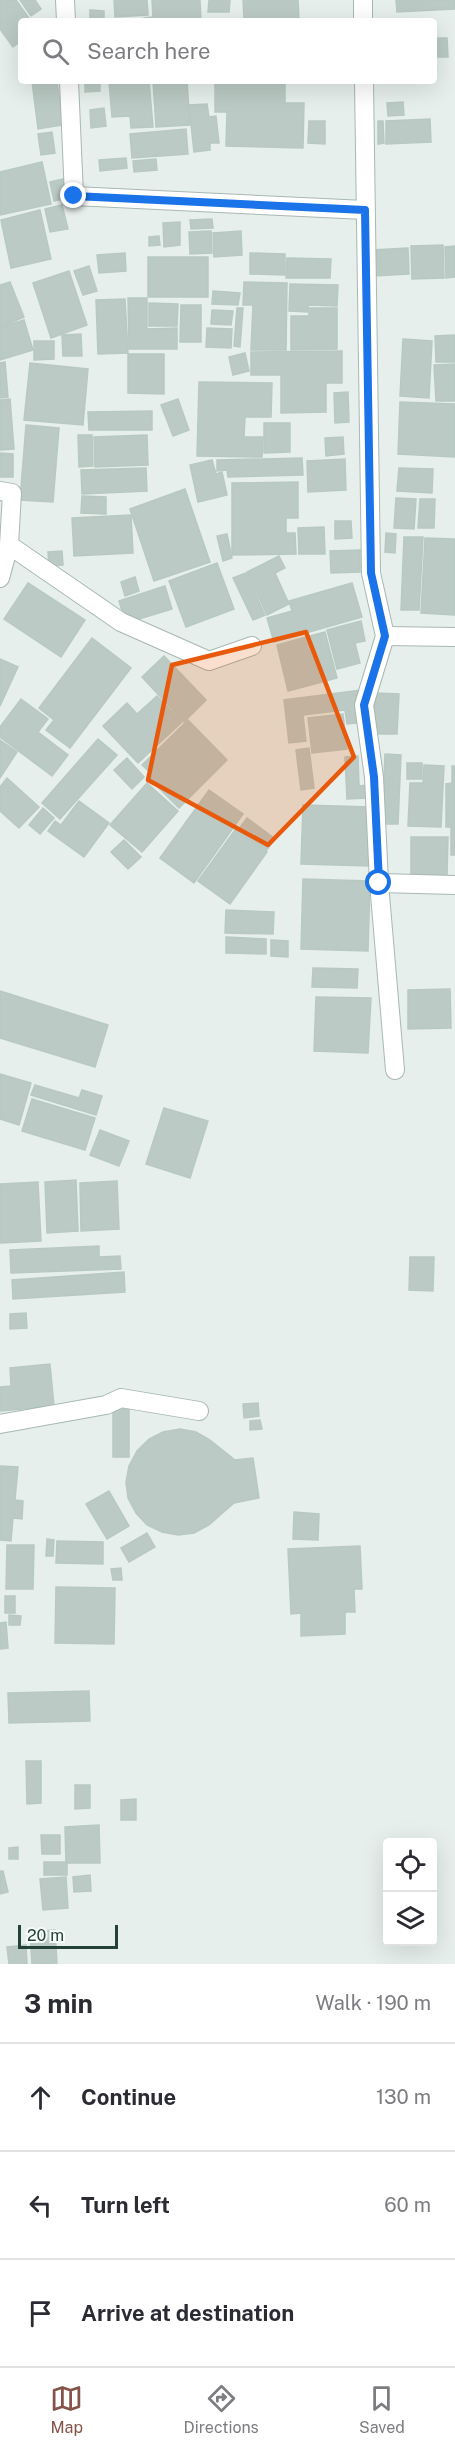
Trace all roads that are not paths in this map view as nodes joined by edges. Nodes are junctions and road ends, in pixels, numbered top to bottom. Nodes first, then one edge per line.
1 (65, 0) edge
2 (363, 0) edge
3 (66, 18) edge
4 (363, 18) edge
5 (69, 84) edge
6 (364, 84) edge
7 (365, 210) junction
8 (0, 491) edge
9 (9, 545) junction
10 (0, 578) edge
11 (385, 636) junction
12 (455, 637) edge
13 (252, 646) dead end
14 (379, 883) junction
15 (455, 885) edge
16 (395, 1070) dead end
17 (199, 1411) dead end
18 (0, 1424) edge

1 - 3 street
2 - 4 street
5 - 7 street
6 - 7 street
7 - 11 street
8 - 9 street
9 - 10 street
9 - 13 street
11 - 12 street
11 - 14 street
14 - 15 street
14 - 16 street
17 - 18 street

